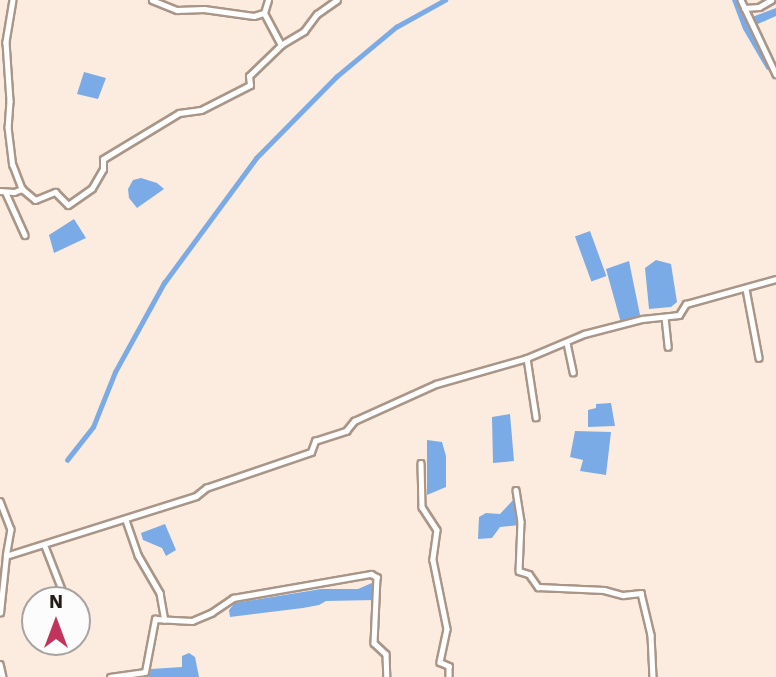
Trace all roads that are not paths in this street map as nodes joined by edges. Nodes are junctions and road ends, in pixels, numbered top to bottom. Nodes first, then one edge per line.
1 (13, 0) edge
2 (152, 0) edge
3 (268, 0) edge
4 (337, 0) edge
5 (741, 0) edge
6 (771, 0) edge
7 (745, 11) junction
8 (264, 13) junction
9 (281, 45) junction
10 (776, 74) edge
11 (22, 189) junction
12 (3, 192) edge
13 (25, 235) dead end
14 (776, 279) edge
15 (747, 289) junction
16 (665, 317) junction
17 (567, 343) junction
18 (668, 347) dead end
19 (527, 358) junction
20 (759, 358) dead end
21 (573, 372) dead end
22 (536, 417) dead end
23 (421, 463) dead end
24 (516, 490) dead end
25 (0, 501) edge
26 (126, 520) junction
27 (45, 546) junction
28 (6, 556) junction
29 (61, 586) edge
30 (0, 613) edge
31 (165, 620) junction
32 (0, 664) edge
33 (3, 677) edge
34 (110, 677) edge
35 (387, 677) edge
36 (449, 677) edge
37 (653, 677) edge

1 - 11 street
2 - 8 street
3 - 8 street
4 - 9 street
5 - 7 street
6 - 7 street
7 - 10 street
8 - 9 street
9 - 11 street
11 - 12 street
12 - 13 street
14 - 15 street
15 - 16 street
15 - 20 street
16 - 17 street
16 - 18 street
17 - 19 street
17 - 21 street
19 - 22 street
19 - 26 street
23 - 36 street
24 - 37 street
25 - 28 street
26 - 27 street
26 - 31 street
27 - 28 street
27 - 29 street
28 - 30 street
31 - 34 street
31 - 35 street
32 - 33 street

